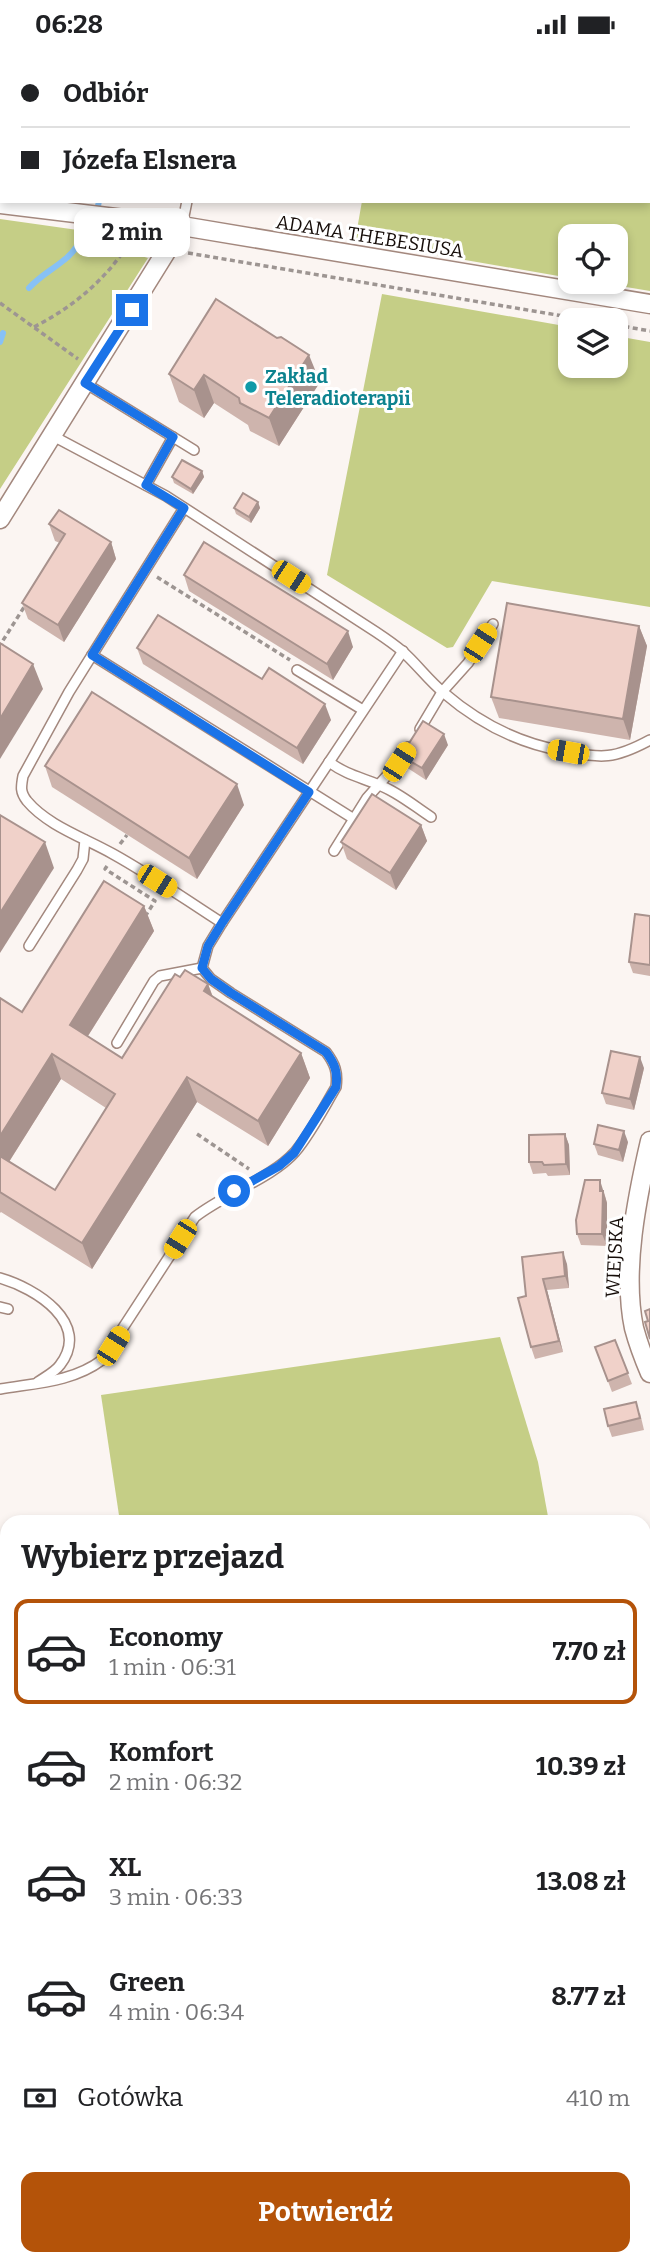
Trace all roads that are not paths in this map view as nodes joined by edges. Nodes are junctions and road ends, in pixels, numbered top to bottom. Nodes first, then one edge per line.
1 (187, 203) edge
2 (0, 204) edge
3 (182, 226) junction
4 (650, 304) edge
5 (90, 376) junction
6 (53, 436) junction
7 (173, 437) junction
8 (194, 450) dead end
9 (146, 485) junction
10 (184, 508) junction
11 (0, 519) edge
12 (493, 624) dead end
13 (402, 652) junction
14 (92, 655) junction
15 (297, 670) road end
16 (442, 692) junction
17 (363, 710) junction
18 (650, 740) edge
19 (330, 762) junction
20 (378, 784) junction
21 (309, 792) junction
22 (431, 817) dead end
23 (354, 820) junction
24 (85, 840) junction
25 (334, 851) dead end
26 (222, 923) junction
27 (29, 946) dead end
28 (202, 968) junction
29 (117, 1043) dead end
30 (650, 1141) edge
31 (0, 1278) edge
32 (650, 1373) edge
33 (37, 1383) junction
34 (0, 1389) edge

1 - 3 lane
2 - 3 street, ADAMA THEBESIUSA
3 - 4 street, ADAMA THEBESIUSA
3 - 5 street
5 - 6 street
5 - 7 lane
6 - 9 lane
6 - 11 street
7 - 8 lane
7 - 9 lane
9 - 10 lane
10 - 13 lane
10 - 14 lane
12 - 16 lane
13 - 16 lane
13 - 17 lane
14 - 21 lane
14 - 24 lane
15 - 17 lane
16 - 18 lane
16 - 20 lane
17 - 19 lane
19 - 20 lane
19 - 21 lane
20 - 22 lane
20 - 23 lane
21 - 23 lane
21 - 26 lane
23 - 25 lane
24 - 26 lane
24 - 27 lane
26 - 28 lane
28 - 29 lane
28 - 33 lane
30 - 32 street, WIEJSKA
31 - 33 lane
33 - 34 lane

